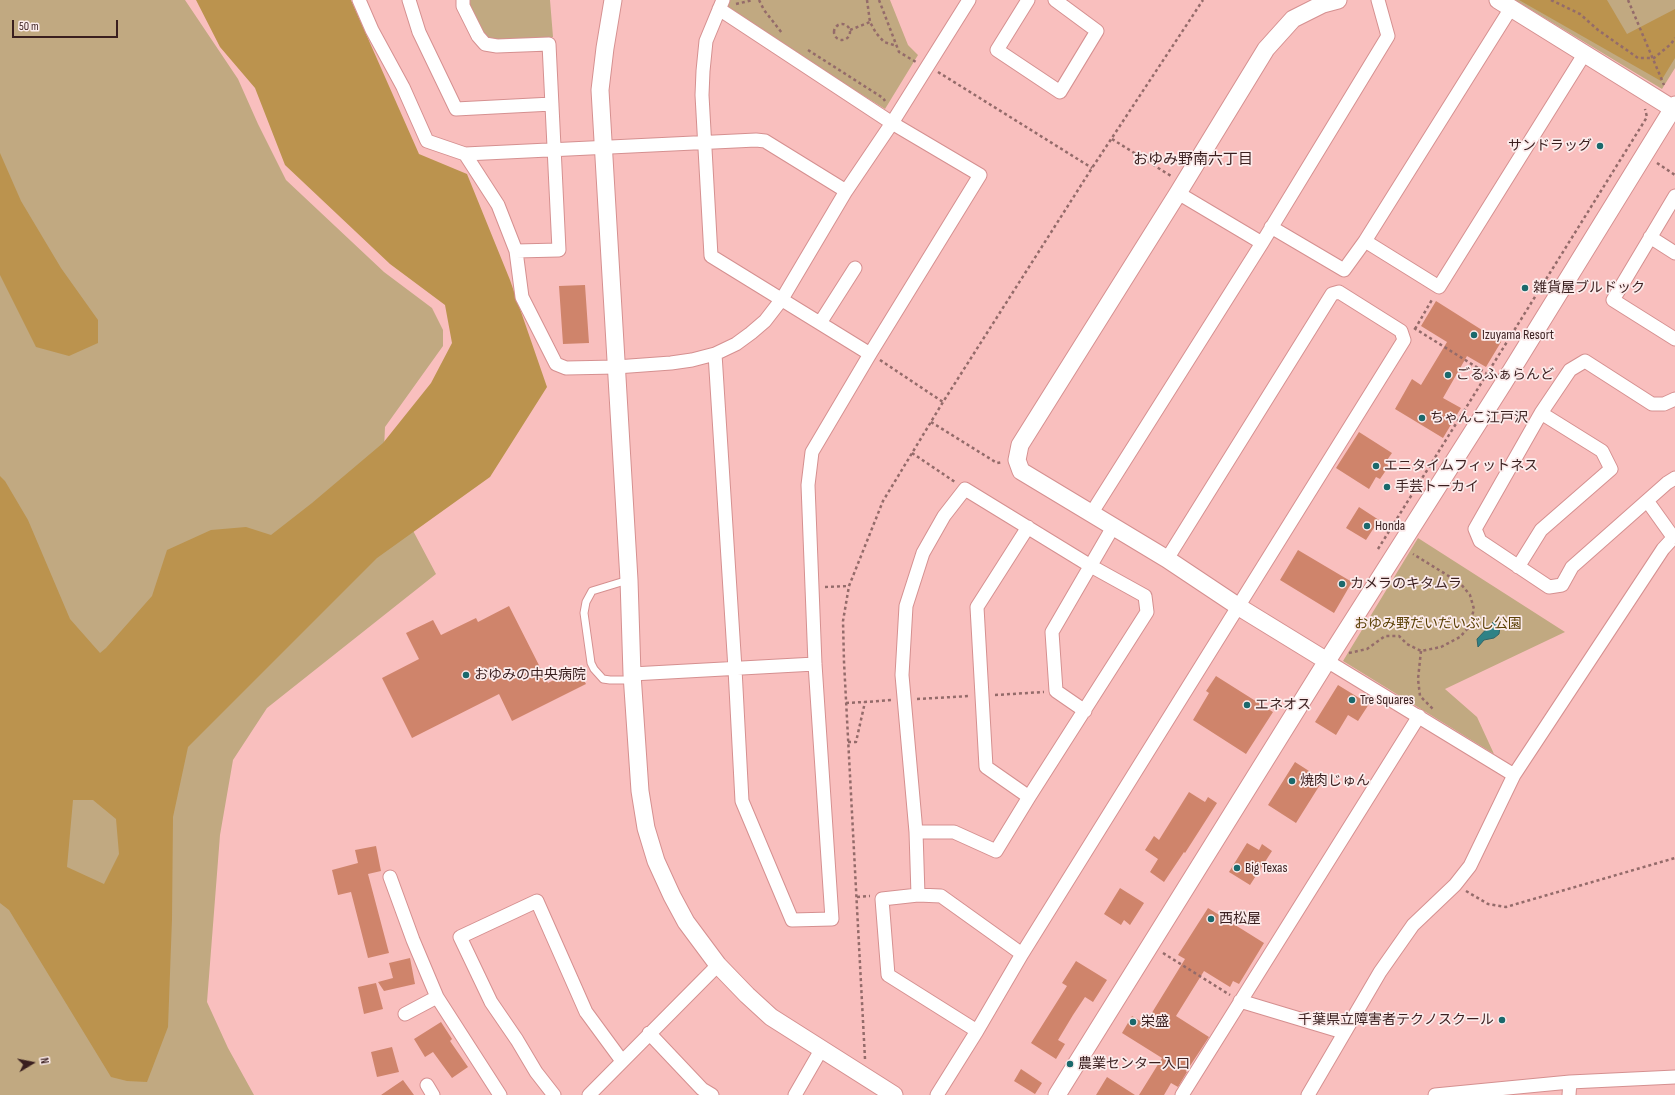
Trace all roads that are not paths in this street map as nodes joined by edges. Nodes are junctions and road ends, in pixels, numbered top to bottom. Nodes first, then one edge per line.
1 (360, 0) edge
2 (408, 0) edge
3 (463, 0) edge
4 (613, 0) edge
5 (969, 0) edge
6 (1028, 0) edge
7 (1055, 0) edge
8 (1338, 0) edge
9 (1378, 0) edge
10 (721, 4) edge
11 (1504, 4) edge
12 (1585, 53) junction
13 (552, 104) junction
14 (1674, 108) edge
15 (892, 123) junction
16 (705, 142) junction
17 (603, 147) junction
18 (555, 150) junction
19 (465, 154) junction
20 (846, 191) junction
21 (1178, 193) junction
22 (1675, 196) edge
23 (1272, 227) junction
24 (1650, 237) junction
25 (1365, 240) junction
26 (1262, 243) junction
27 (516, 252) junction
28 (1675, 253) edge
29 (855, 268) dead end
30 (782, 299) junction
31 (820, 323) junction
32 (1675, 339) edge
33 (715, 354) junction
34 (870, 354) junction
35 (616, 366) junction
36 (1675, 399) edge
37 (1541, 413) junction
38 (1675, 478) edge
39 (1648, 502) junction
40 (1091, 514) junction
41 (1028, 527) junction
42 (1113, 527) junction
43 (1674, 536) edge
44 (1166, 559) junction
45 (1089, 565) junction
46 (1518, 567) junction
47 (629, 580) junction
48 (1239, 607) junction
49 (1332, 654) junction
50 (815, 664) junction
51 (735, 669) junction
52 (632, 677) junction
53 (1085, 710) junction
54 (1425, 720) junction
55 (1514, 775) junction
56 (1029, 797) junction
57 (916, 832) junction
58 (390, 876) dead end
59 (918, 896) junction
60 (1022, 954) junction
61 (718, 965) junction
62 (437, 997) junction
63 (1240, 1001) junction
64 (405, 1014) dead end
65 (977, 1031) junction
66 (1344, 1032) junction
67 (649, 1033) junction
68 (821, 1050) junction
69 (622, 1061) junction
70 (1675, 1077) edge
71 (1570, 1089) edge
72 (704, 1093) edge
73 (500, 1095) edge
74 (554, 1095) edge
75 (589, 1095) edge
76 (795, 1095) edge
77 (894, 1095) edge
78 (937, 1095) edge
79 (1058, 1095) edge
80 (1182, 1095) edge
81 (1308, 1095) edge
82 (1435, 1095) edge

1 - 19 street
2 - 13 street
3 - 13 street
4 - 17 street
5 - 15 street
6 - 7 street
8 - 21 street
9 - 23 street
10 - 15 street
10 - 16 street
11 - 12 street
11 - 25 street
12 - 14 street
12 - 25 street
13 - 18 street
14 - 49 street
15 - 20 street
15 - 34 street
16 - 17 street
16 - 20 street
16 - 30 street
17 - 18 street
17 - 35 street
18 - 19 street
18 - 27 street
19 - 27 street
20 - 30 street
21 - 26 street
21 - 40 street
22 - 24 street
23 - 25 street
23 - 26 street
24 - 28 street
24 - 32 street
26 - 40 street
27 - 35 street
29 - 31 street
30 - 31 street
30 - 33 street
31 - 34 street
33 - 35 street
33 - 51 street
34 - 50 street
35 - 47 street
36 - 37 street
37 - 46 street
37 - 46 street
38 - 39 street
39 - 43 street
39 - 46 street
40 - 42 street
41 - 45 street
41 - 56 street
41 - 57 street
42 - 44 street
42 - 45 street
43 - 55 street
44 - 48 street
44 - 48 street
45 - 53 street
45 - 53 street
47 - 52 street
47 - 52 lane
48 - 49 street
48 - 60 street
49 - 54 street
49 - 79 street
50 - 51 street
50 - 51 street
51 - 52 street
52 - 61 street
53 - 56 street
54 - 55 street
54 - 63 street
55 - 66 street
56 - 57 street
57 - 59 street
58 - 62 street
59 - 60 street
59 - 65 street
60 - 65 street
61 - 67 street
61 - 68 street
62 - 64 street
62 - 73 street
63 - 66 street
63 - 80 street
65 - 78 street
66 - 81 street
67 - 69 street
67 - 72 street
68 - 76 street
68 - 77 street
69 - 74 street
69 - 75 street
70 - 71 street
71 - 82 street

